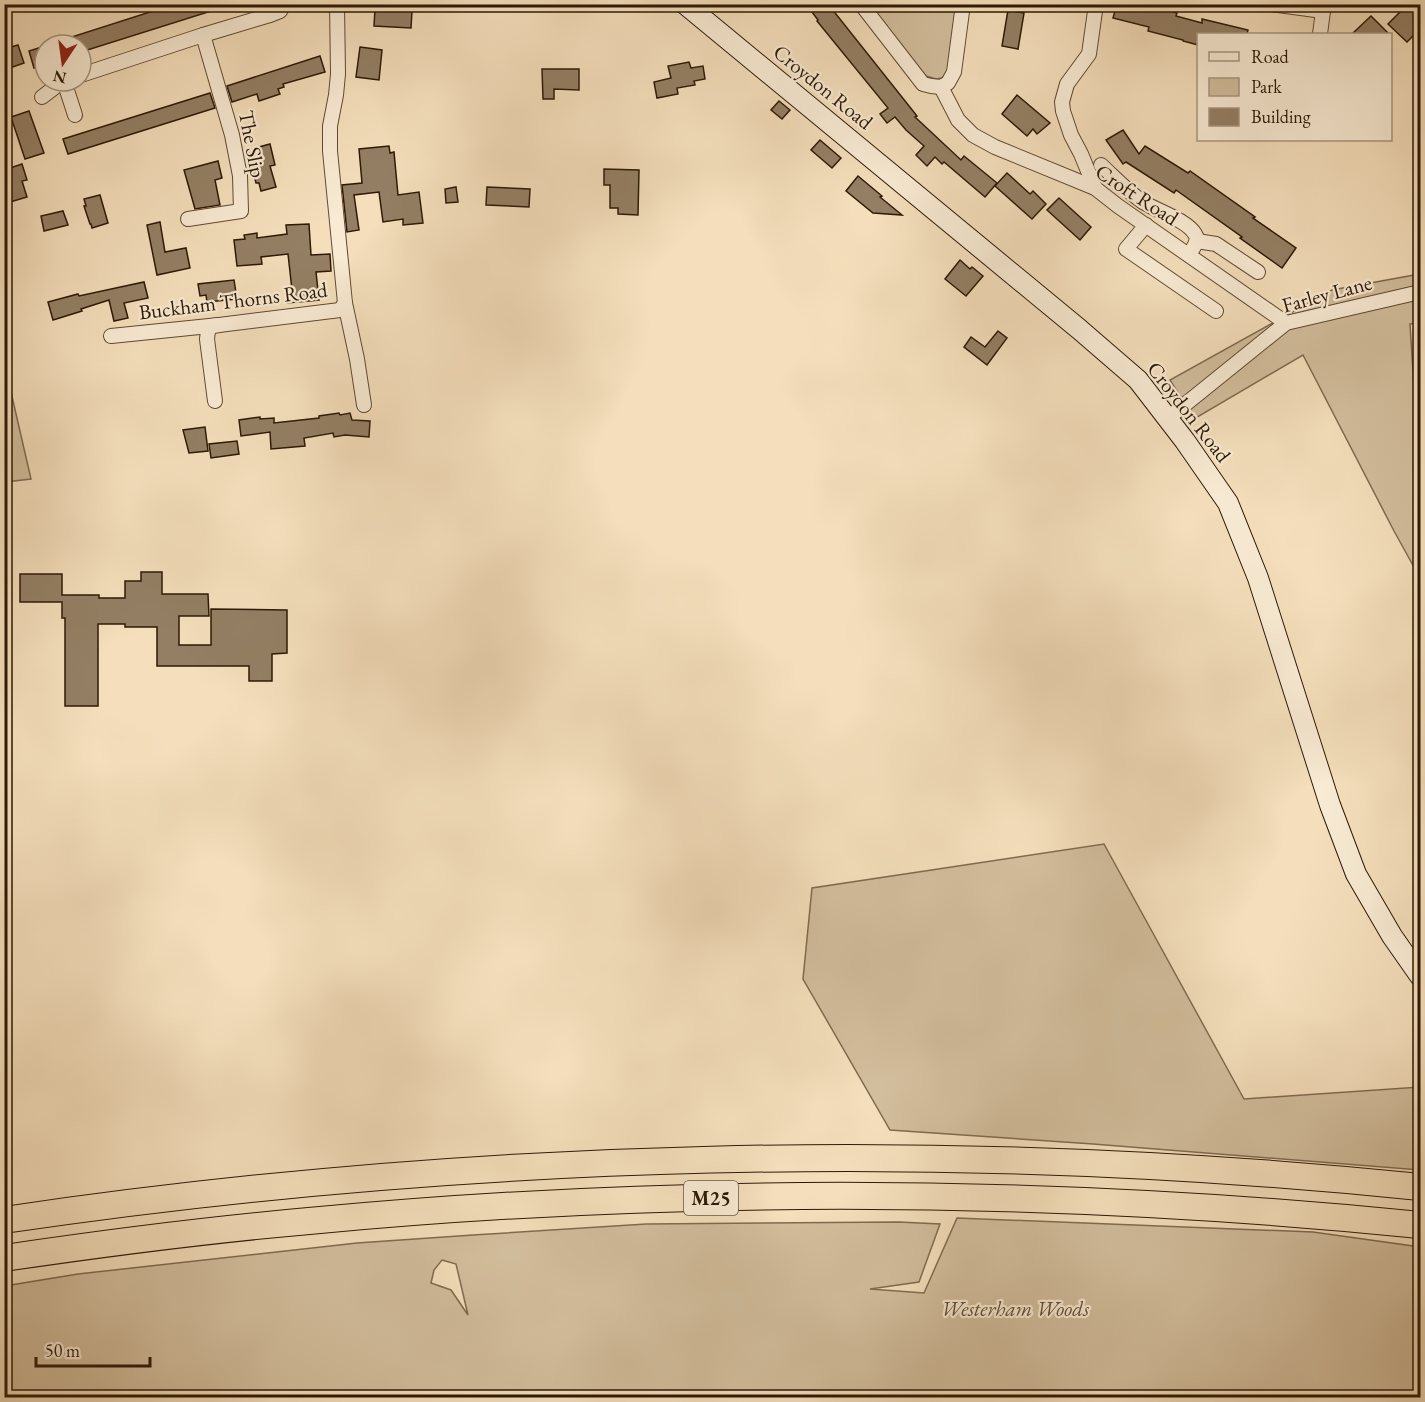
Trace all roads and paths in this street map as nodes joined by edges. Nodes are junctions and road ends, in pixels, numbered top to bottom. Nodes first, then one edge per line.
1 (284, 4) edge
2 (337, 4) edge
3 (685, 4) edge
4 (861, 4) edge
5 (963, 4) edge
6 (1096, 4) edge
7 (1271, 4) edge
8 (1324, 8) edge
9 (1320, 33) edge
10 (203, 35) junction
11 (93, 71) edge
12 (941, 87) junction
13 (48, 93) edge
14 (68, 93) edge
15 (42, 97) dead end
16 (75, 116) dead end
17 (1101, 165) dead end
18 (1095, 188) junction
19 (188, 219) dead end
20 (1146, 225) junction
21 (1197, 241) junction
22 (1189, 255) junction
23 (1258, 272) dead end
24 (1420, 292) edge
25 (345, 303) junction
26 (1216, 311) dead end
27 (1286, 323) junction
28 (219, 325) junction
29 (111, 336) dead end
30 (214, 401) dead end
31 (364, 405) dead end
32 (1167, 419) junction
33 (1420, 976) edge
34 (1420, 1187) edge
35 (4, 1220) edge
36 (1420, 1226) edge
37 (4, 1258) edge

1 - 10 street
2 - 25 street, Buckham Thorns Road
3 - 32 main road, Croydon Road
4 - 12 street
5 - 12 street
6 - 18 street
7 - 8 street
8 - 9 street
10 - 11 street
10 - 19 street, The Slip
12 - 18 street, Croft Road
13 - 15 street
14 - 16 street
17 - 21 street
18 - 20 street, Croft Road
20 - 22 street, Croft Road
20 - 26 street
21 - 22 street
21 - 23 street
22 - 27 street, Croft Road
24 - 27 street, Farley Lane
25 - 28 street, Buckham Thorns Road
25 - 31 street
27 - 32 street, Farley Lane
28 - 29 street, Buckham Thorns Road
28 - 30 street
32 - 33 main road, Croydon Road
34 - 35 highway, M25
36 - 37 highway, M25

